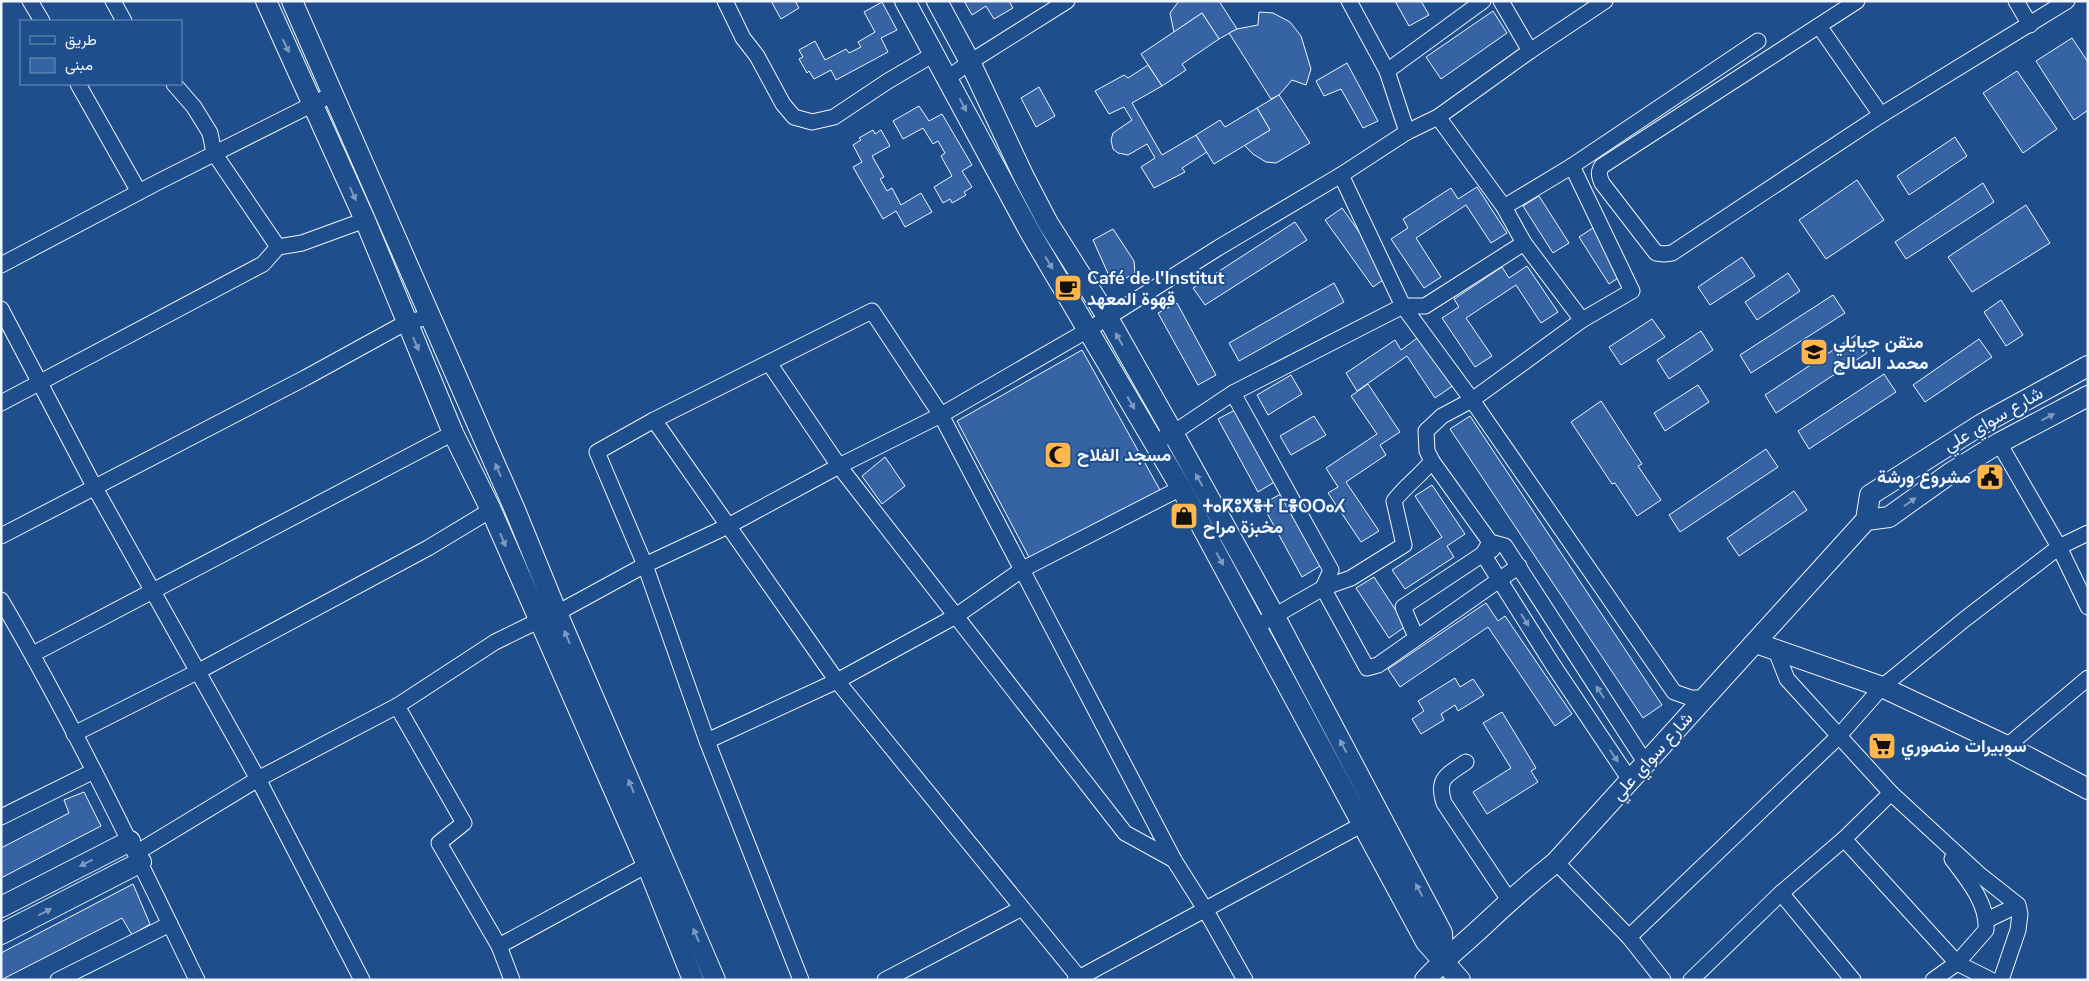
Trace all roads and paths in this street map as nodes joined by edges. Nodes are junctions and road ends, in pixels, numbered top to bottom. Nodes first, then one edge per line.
1 (30, 1) edge
2 (113, 1) edge
3 (266, 1) edge
4 (292, 1) edge
5 (725, 1) edge
6 (905, 1) edge
7 (937, 1) edge
8 (1067, 1) edge
9 (1349, 1) edge
10 (1482, 1) edge
11 (1501, 1) edge
12 (1605, 1) edge
13 (1857, 1) edge
14 (2016, 1) edge
15 (2067, 1) edge
16 (1589, 6) edge
17 (41, 20) edge
18 (123, 20) edge
19 (2030, 25) junction
20 (1819, 26) junction
21 (1758, 41) dead end
22 (1530, 50) junction
23 (934, 54) junction
24 (970, 62) junction
25 (1387, 71) junction
26 (948, 78) junction
27 (79, 85) edge
28 (175, 85) edge
29 (333, 94) junction
30 (313, 103) junction
31 (1881, 115) junction
32 (1438, 117) junction
33 (1407, 132) junction
34 (214, 153) junction
35 (1572, 166) junction
36 (1341, 175) junction
37 (139, 192) junction
38 (1504, 207) junction
39 (365, 220) junction
40 (1048, 223) junction
41 (1030, 232) junction
42 (1524, 243) junction
43 (278, 247) junction
44 (1, 265) edge
45 (1403, 306) junction
46 (1, 309) edge
47 (430, 317) junction
48 (1108, 318) junction
49 (1582, 320) junction
50 (407, 322) junction
51 (1088, 330) junction
52 (769, 363) junction
53 (2088, 366) edge
54 (40, 382) junction
55 (1233, 393) junction
56 (2088, 396) edge
57 (1472, 400) junction
58 (1, 403) edge
59 (941, 415) junction
60 (654, 420) junction
61 (453, 433) junction
62 (1174, 434) junction
63 (1999, 443) junction
64 (1154, 444) junction
65 (1432, 461) junction
66 (839, 466) junction
67 (95, 488) junction
68 (1181, 488) junction
69 (490, 510) junction
70 (1866, 520) junction
71 (728, 526) junction
72 (2088, 533) edge
73 (1, 536) edge
74 (1493, 547) junction
75 (2059, 547) junction
76 (645, 565) junction
77 (1519, 566) junction
78 (1023, 569) junction
79 (1499, 579) junction
80 (1323, 588) junction
81 (152, 591) junction
82 (1, 600) edge
83 (2088, 607) edge
84 (557, 613) junction
85 (1274, 615) junction
86 (956, 616) junction
87 (538, 621) junction
88 (1257, 626) junction
89 (1416, 637) junction
90 (1756, 643) junction
91 (1776, 651) junction
92 (33, 654) junction
93 (199, 671) junction
94 (2088, 678) edge
95 (837, 682) junction
96 (1882, 687) junction
97 (1704, 698) junction
98 (398, 706) junction
99 (74, 734) junction
100 (1838, 737) junction
101 (706, 741) junction
102 (2007, 746) junction
103 (1466, 762) dead end
104 (1645, 762) junction
105 (94, 771) junction
106 (258, 779) junction
107 (1630, 780) junction
108 (2088, 789) edge
109 (1891, 793) junction
110 (1, 816) edge
111 (1363, 824) junction
112 (1932, 832) junction
113 (1844, 839) junction
114 (136, 852) junction
115 (1174, 860) junction
116 (1556, 862) junction
117 (647, 865) junction
118 (1781, 893) junction
119 (1509, 900) junction
120 (2018, 905) junction
121 (1, 906) edge
122 (1022, 908) junction
123 (1205, 909) junction
124 (1987, 920) junction
125 (170, 924) junction
126 (1, 934) edge
127 (1629, 937) junction
128 (499, 946) junction
129 (1443, 960) junction
130 (1956, 963) junction
131 (1078, 979) edge
132 (58, 980) edge
133 (197, 980) edge
134 (362, 980) edge
135 (512, 980) edge
136 (693, 980) edge
137 (715, 980) edge
138 (802, 980) edge
139 (885, 980) edge
140 (1245, 980) edge
141 (1425, 980) edge
142 (1460, 980) edge
143 (1663, 980) edge
144 (1691, 980) edge
145 (1853, 980) edge
146 (1933, 980) edge
147 (1991, 980) edge
148 (2001, 980) edge

1 - 17 street
2 - 18 street
3 -> 30 main road
4 - 29 main road
5 - 23 street
6 - 23 main road
7 - 24 main road
8 - 24 street
9 - 25 street
10 - 25 street
11 - 22 street
12 - 16 street
13 - 20 street
14 - 19 street
15 - 19 street
16 - 22 street
19 - 31 street
20 - 31 street
20 - 31 street
21 - 35 street
22 - 32 street
23 - 26 main road
24 - 26 street
24 - 40 main road
25 - 33 street
26 -> 41 main road
27 - 37 street
28 - 34 street
29 - 30 street
29 - 47 main road
30 - 34 street
30 -> 39 main road
32 - 33 street
32 - 38 street
33 - 36 street
34 - 37 street
34 - 43 street
35 - 38 street
35 - 49 street
36 - 45 street
36 - 48 street
37 - 44 street
38 - 42 street
39 - 43 street
39 - 50 main road
40 - 41 main road
40 - 48 main road
41 -> 51 main road
42 - 45 street
42 - 49 street
43 - 54 street
45 - 55 street
45 - 57 street
46 - 54 street
47 - 50 street
84 -> 47 main road
48 - 51 street
62 -> 48 main road
49 - 57 street
50 -> 61 main road
50 - 67 street
51 - 59 street
51 -> 64 main road
52 - 59 street
52 - 60 street
52 - 66 street
53 - 70 main road, شارع سواي علي
54 - 58 street
54 - 67 street
55 - 62 street
55 - 80 street
63 -> 56 main road, شارع سواي علي
57 - 65 street
57 - 97 street
59 - 66 street
59 - 78 street
60 - 71 street
60 - 76 street
61 - 69 main road
61 - 81 street
62 - 64 street
85 -> 62 main road
70 -> 63 main road, شارع سواي علي
63 - 75 street
64 - 68 main road
65 - 74 street
65 - 80 street
66 - 71 street
66 - 86 street
67 - 73 street
67 - 81 street
68 - 78 street
68 -> 88 main road
69 -> 87 main road
69 - 93 street
70 - 90 main road, شارع سواي علي
71 - 76 street
71 - 95 street
72 - 75 street
74 - 77 street
74 - 79 street
74 - 89 street
75 - 83 street
75 - 96 street
76 - 84 street
76 - 101 street
77 - 79 street
104 -> 77 street
78 - 86 street
78 - 115 street
79 - 89 street
79 -> 107 street
80 - 85 street
80 - 89 street
81 - 92 street
81 - 93 street
82 - 92 street
137 -> 84 main road
85 - 88 street
129 -> 85 main road
86 - 95 street
86 - 115 street
87 - 98 street
87 - 117 main road
88 - 111 main road
90 - 91 main road
90 - 97 main road, شارع سواي علي
91 - 96 main road
91 - 100 street
92 - 99 street
93 - 99 street
93 - 106 street
94 - 102 street
95 - 101 street
95 - 122 street
96 - 100 street
96 - 102 main road
97 - 104 main road, شارع سواي علي
98 - 106 street
98 - 128 street
99 - 105 street
100 - 109 street
100 - 127 street
101 - 138 street
102 - 108 main road
103 - 119 street
104 - 107 main road, شارع سواي علي
105 - 110 street
105 - 114 street
106 - 114 street
106 - 134 street
107 - 116 main road, شارع سواي علي
109 - 112 street
109 - 113 street
111 - 123 street
111 - 129 main road
112 - 120 street
112 - 124 street
113 - 118 street
113 - 130 street
114 -> 121 main road
114 - 125 street
126 -> 114 main road
115 - 123 street
116 - 119 main road, شارع سواي علي
116 - 127 street
117 - 128 street
117 - 136 main road
118 - 144 street
118 - 145 street
119 - 129 main road, شارع سواي علي
120 - 124 street
120 - 148 street
122 - 131 street
122 - 139 street
123 - 131 street
123 - 140 street
124 - 130 street
125 - 132 street
125 - 133 street
127 - 143 street
128 - 135 street
129 - 141 main road, شارع سواي علي
129 - 142 main road
130 - 146 street
130 - 147 street

